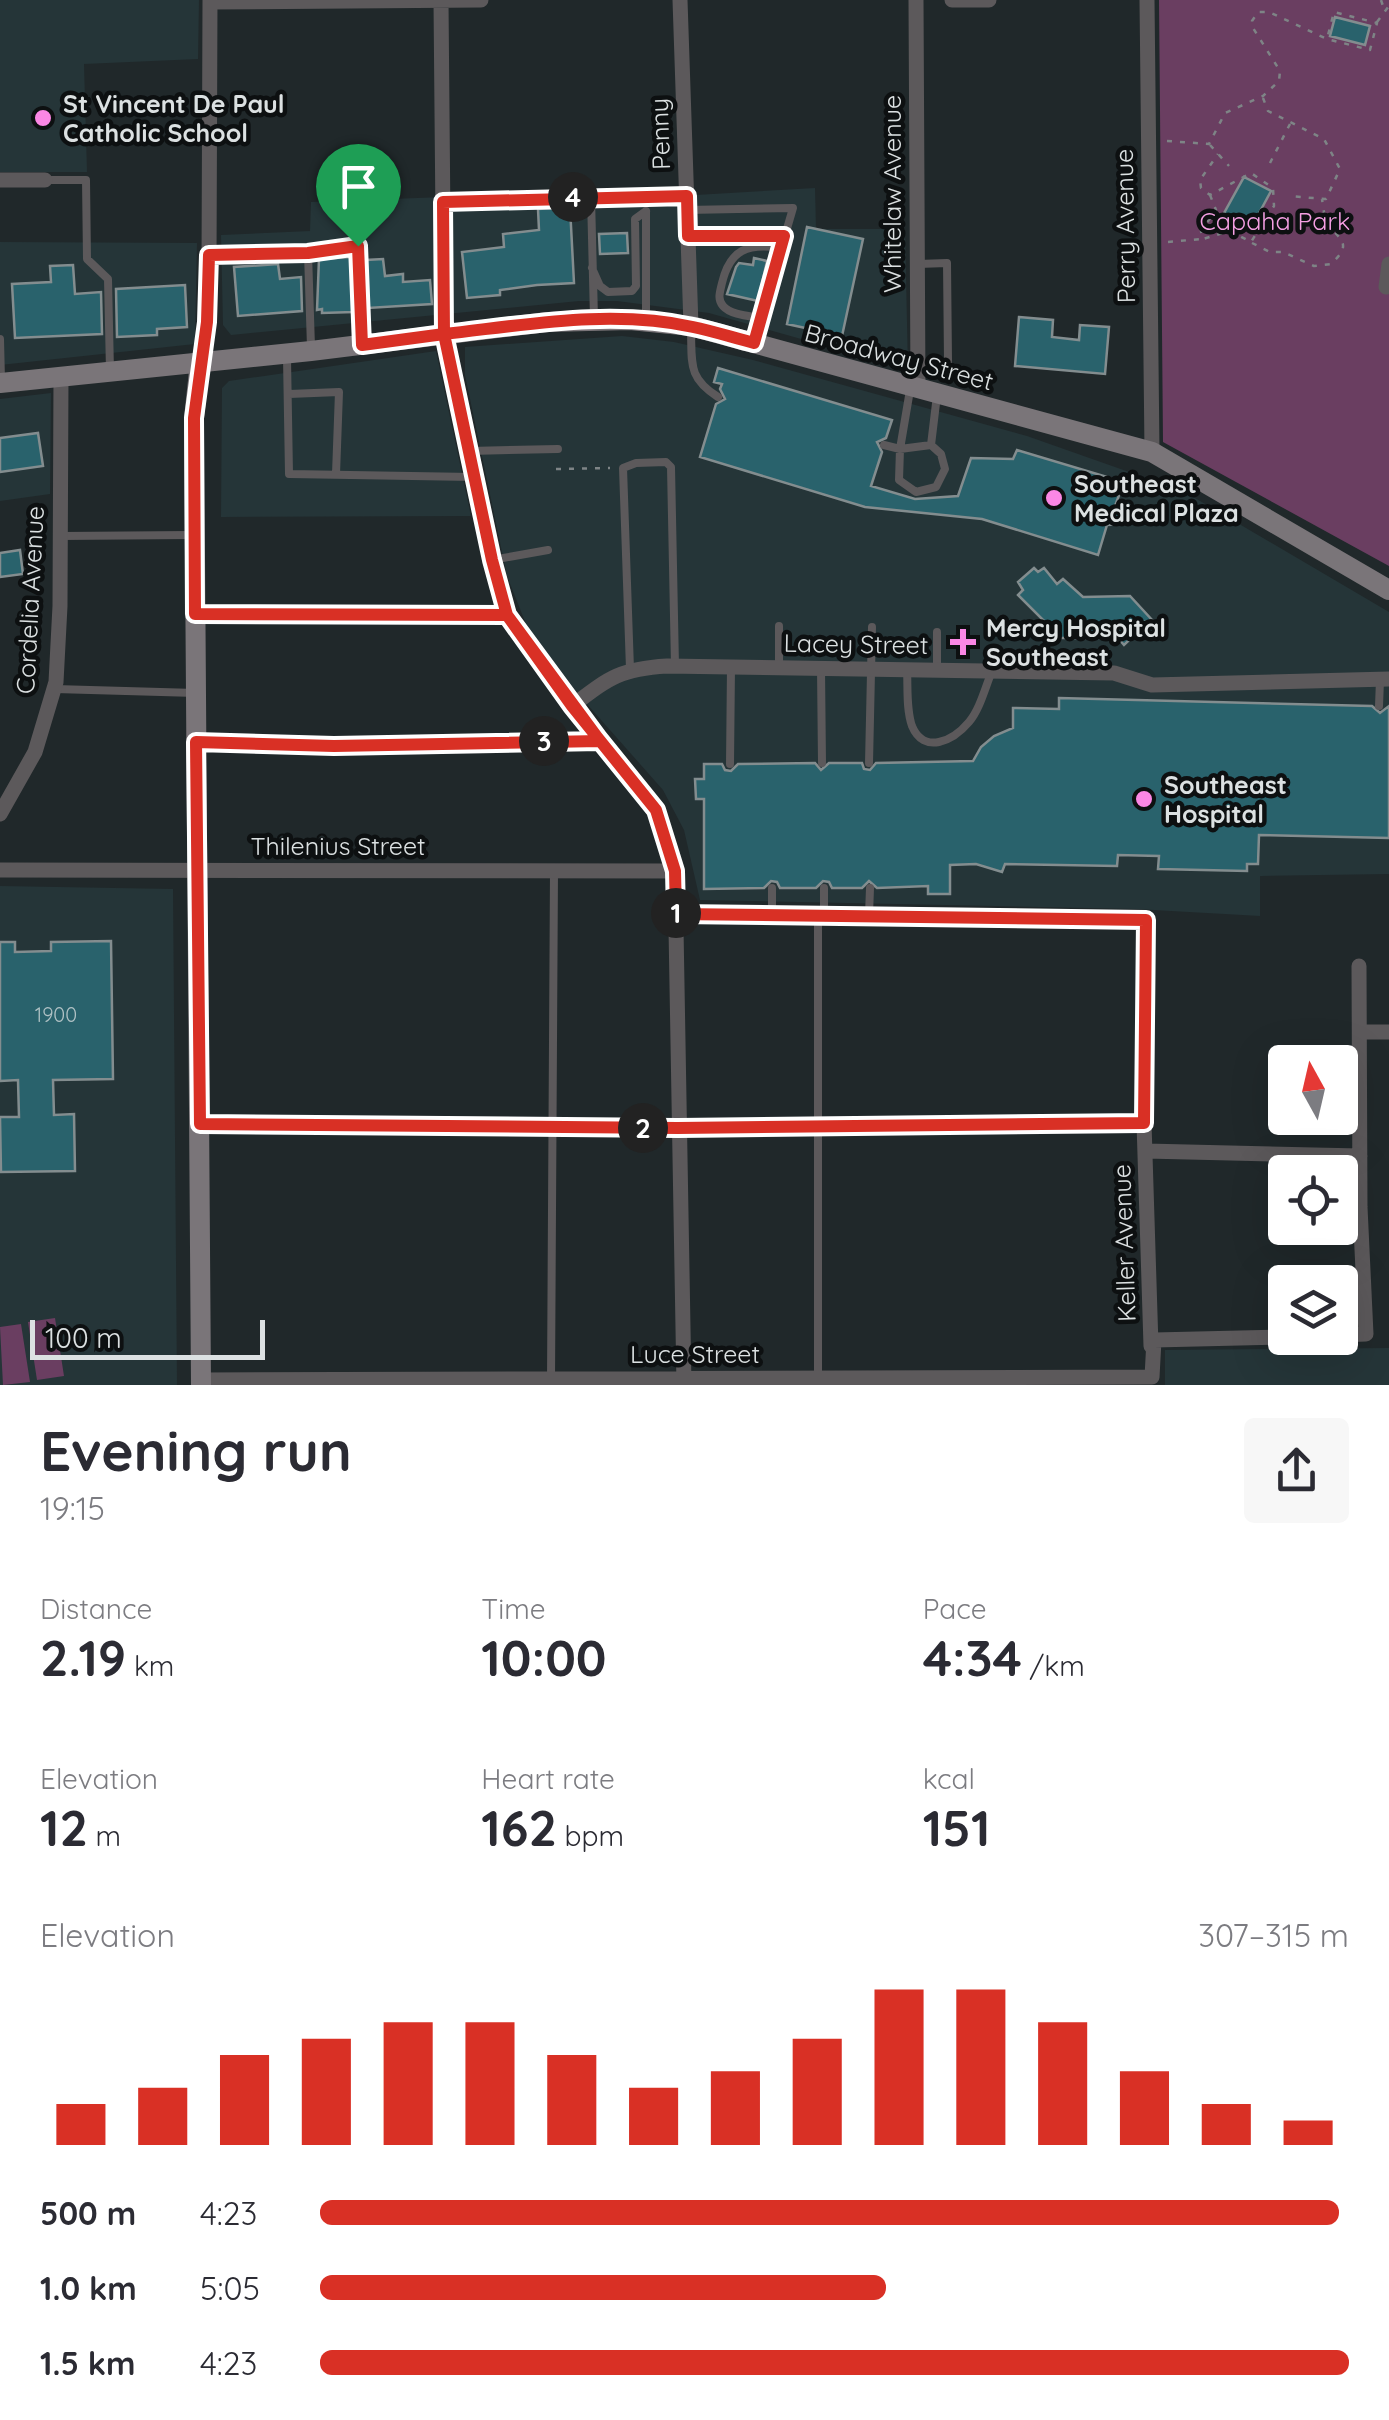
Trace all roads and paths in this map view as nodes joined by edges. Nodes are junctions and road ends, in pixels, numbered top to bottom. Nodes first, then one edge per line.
1 (440, 0) edge
2 (482, 0) edge
3 (680, 0) edge
4 (916, 0) edge
5 (952, 0) edge
6 (965, 0) edge
7 (989, 0) edge
8 (1148, 0) edge
9 (1380, 0) edge
10 (210, 1) edge
11 (1389, 6) edge
12 (1384, 10) junction
13 (1377, 23) junction
14 (1326, 39) junction
15 (1263, 96) junction
16 (1290, 123) junction
17 (1167, 141) dead end
18 (1209, 144) junction
19 (1218, 154) junction
20 (1270, 163) dead end
21 (1230, 166) dead end
22 (0, 180) edge
23 (46, 180) joint
24 (1210, 195) junction
25 (1288, 196) dead end
26 (591, 197) junction
27 (646, 197) junction
28 (1322, 199) junction
29 (443, 202) junction
30 (687, 203) junction
31 (646, 211) junction
32 (1328, 225) junction
33 (1322, 228) dead end
34 (688, 236) junction
35 (784, 236) junction
36 (1203, 239) junction
37 (1168, 242) dead end
38 (1251, 242) junction
39 (781, 248) junction
40 (308, 253) junction
41 (209, 255) junction
42 (918, 264) junction
43 (1389, 264) edge
44 (592, 268) junction
45 (1386, 287) dead end
46 (760, 318) junction
47 (594, 319) junction
48 (646, 322) junction
49 (691, 326) junction
50 (444, 334) junction
51 (0, 339) edge
52 (754, 343) junction
53 (362, 345) junction
54 (311, 351) junction
55 (286, 353) junction
56 (948, 361) dead end
57 (200, 362) junction
58 (110, 371) junction
59 (61, 377) junction
60 (1, 383) edge
61 (922, 389) junction
62 (289, 394) junction
63 (718, 397) dead end
64 (884, 445) dead end
65 (932, 445) junction
66 (558, 449) dead end
67 (900, 449) junction
68 (468, 451) junction
69 (1152, 452) junction
70 (623, 468) junction
71 (556, 469) dead end
72 (336, 474) junction
73 (474, 477) junction
74 (195, 535) junction
75 (60, 536) junction
76 (548, 550) dead end
77 (492, 560) junction
78 (1389, 590) edge
79 (195, 614) junction
80 (507, 615) junction
81 (779, 626) dead end
82 (872, 627) dead end
83 (936, 632) dead end
84 (674, 666) junction
85 (732, 667) junction
86 (779, 668) junction
87 (630, 669) junction
88 (821, 669) junction
89 (870, 670) junction
90 (907, 670) junction
91 (937, 670) junction
92 (992, 671) junction
93 (1384, 679) edge
94 (55, 689) junction
95 (196, 693) junction
96 (572, 706) junction
97 (1379, 706) dead end
98 (600, 741) junction
99 (196, 742) junction
100 (822, 763) dead end
101 (869, 763) dead end
102 (730, 764) dead end
103 (0, 814) edge
104 (0, 870) edge
105 (554, 871) junction
106 (675, 871) junction
107 (195, 872) junction
108 (772, 888) dead end
109 (824, 888) dead end
110 (870, 888) dead end
111 (772, 913) junction
112 (676, 914) junction
113 (821, 914) junction
114 (870, 916) junction
115 (1359, 966) dead end
116 (1362, 1032) junction
117 (1389, 1032) edge
118 (1144, 1123) junction
119 (200, 1124) junction
120 (818, 1126) junction
121 (552, 1127) junction
122 (678, 1128) junction
123 (1146, 1151) junction
124 (1360, 1156) junction
125 (1358, 1334) edge
126 (1268, 1337) edge
127 (818, 1378) junction
128 (1152, 1381) edge
129 (552, 1382) edge
130 (684, 1382) edge
131 (201, 1383) edge

1 - 2 street
1 - 10 street
1 - 29 street
3 - 30 street, Penny
4 - 42 street, Whitelaw Avenue
5 - 6 street
6 - 7 street
8 - 69 street, Perry Avenue
9 - 12 path
10 - 41 street
11 - 12 path
12 - 13 path
13 - 14 path
13 - 14 path
14 - 15 path
15 - 16 path
15 - 18 path
16 - 20 path
16 - 28 path
17 - 18 path
18 - 19 path
19 - 21 path
19 - 24 path
22 - 23 street
23 - 58 lane
24 - 36 path
24 - 38 path
25 - 28 path
26 - 27 lane
26 - 29 lane
26 - 44 lane
27 - 30 lane
27 - 31 lane
28 - 32 path
29 - 50 street
30 - 34 street, Penny
30 - 35 lane
31 - 44 lane
31 - 48 lane
32 - 33 path
32 - 38 path
34 - 35 lane
34 - 49 street, Penny
35 - 39 lane
36 - 37 path
36 - 38 path
39 - 46 lane
39 - 46 lane
40 - 41 lane
40 - 53 lane
40 - 54 lane
41 - 57 street
42 - 56 lane
42 - 61 street, Whitelaw Avenue
43 - 45 street
44 - 47 lane
46 - 52 lane
47 - 48 main road, Broadway Street
47 - 50 main road, Broadway Street
48 - 49 main road, Broadway Street
49 - 52 main road, Broadway Street
49 - 63 lane
50 - 53 main road, Broadway Street
50 - 68 street
51 - 60 lane
52 - 61 main road, Broadway Street
53 - 54 main road, Broadway Street
54 - 55 main road, Broadway Street
55 - 57 main road, Broadway Street
55 - 62 lane
57 - 58 main road, Broadway Street
57 - 74 main road
58 - 59 main road, Broadway Street
59 - 60 main road, Broadway Street
59 - 75 street, Cordelia Avenue
61 - 65 lane
61 - 67 lane
61 - 69 main road, Broadway Street
62 - 72 lane
62 - 72 lane
64 - 67 lane
65 - 67 lane
65 - 67 lane
66 - 68 lane
68 - 73 street
69 - 78 main road, Broadway Street
70 - 71 path
70 - 84 lane
70 - 87 lane
72 - 73 lane
73 - 77 street
74 - 75 lane
74 - 79 main road
75 - 94 street, Cordelia Avenue
76 - 77 lane
77 - 80 street
79 - 80 street
79 - 95 main road
80 - 96 street
81 - 86 lane
82 - 89 lane
83 - 91 lane
84 - 85 street, Lacey Street
84 - 87 street, Lacey Street
85 - 86 street, Lacey Street
85 - 102 lane
86 - 88 street, Lacey Street
87 - 96 street, Lacey Street
88 - 89 street, Lacey Street
88 - 100 lane
89 - 90 street, Lacey Street
89 - 101 lane
90 - 91 street, Lacey Street
90 - 92 lane
91 - 92 street, Lacey Street
92 - 93 street, Lacey Street
93 - 97 lane
94 - 95 lane
94 - 103 street, Cordelia Avenue
95 - 99 main road
96 - 98 street
98 - 99 lane
98 - 106 street
99 - 107 main road
104 - 107 street, Thilenius Street
105 - 106 street, Thilenius Street
105 - 107 street, Thilenius Street
105 - 121 lane
106 - 112 street
107 - 119 main road
108 - 111 lane
109 - 113 lane
110 - 114 lane
111 - 112 street
111 - 113 street
112 - 122 street
113 - 114 street
113 - 120 lane
114 - 118 street, Keller Avenue
115 - 116 street
116 - 117 street
116 - 124 street
118 - 120 street
118 - 123 street, Keller Avenue
119 - 121 street
119 - 131 main road
120 - 122 street
120 - 127 lane
121 - 122 street
121 - 129 lane
122 - 130 street
123 - 124 street
123 - 128 street, Keller Avenue
124 - 125 street
126 - 128 street
127 - 128 street, Luce Street
127 - 130 street, Luce Street
129 - 130 street, Luce Street
129 - 131 street, Luce Street

